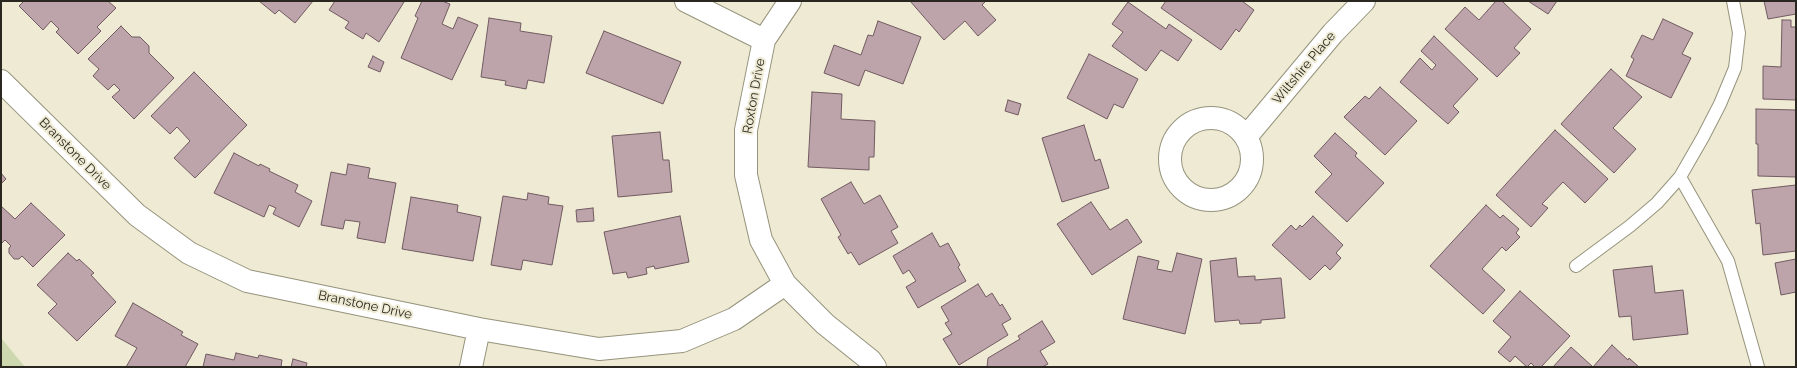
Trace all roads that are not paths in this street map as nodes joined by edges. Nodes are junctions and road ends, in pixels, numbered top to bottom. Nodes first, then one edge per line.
1 (686, 1) edge
2 (790, 1) edge
3 (1364, 1) edge
4 (1733, 1) edge
5 (764, 40) junction
6 (1, 81) edge
7 (1246, 137) dead end
8 (1680, 177) junction
9 (1576, 266) dead end
10 (785, 284) junction
11 (479, 329) junction
12 (471, 367) edge
13 (875, 367) edge
14 (1758, 367) edge

1 - 5 street
2 - 5 street, Roxton Drive
3 - 7 street, Wiltshire Place
4 - 8 lane
5 - 10 street, Roxton Drive
6 - 11 street, Branstone Drive
8 - 9 lane
8 - 14 lane
10 - 11 street, Branstone Drive
10 - 13 street, Roxton Drive
11 - 12 street

